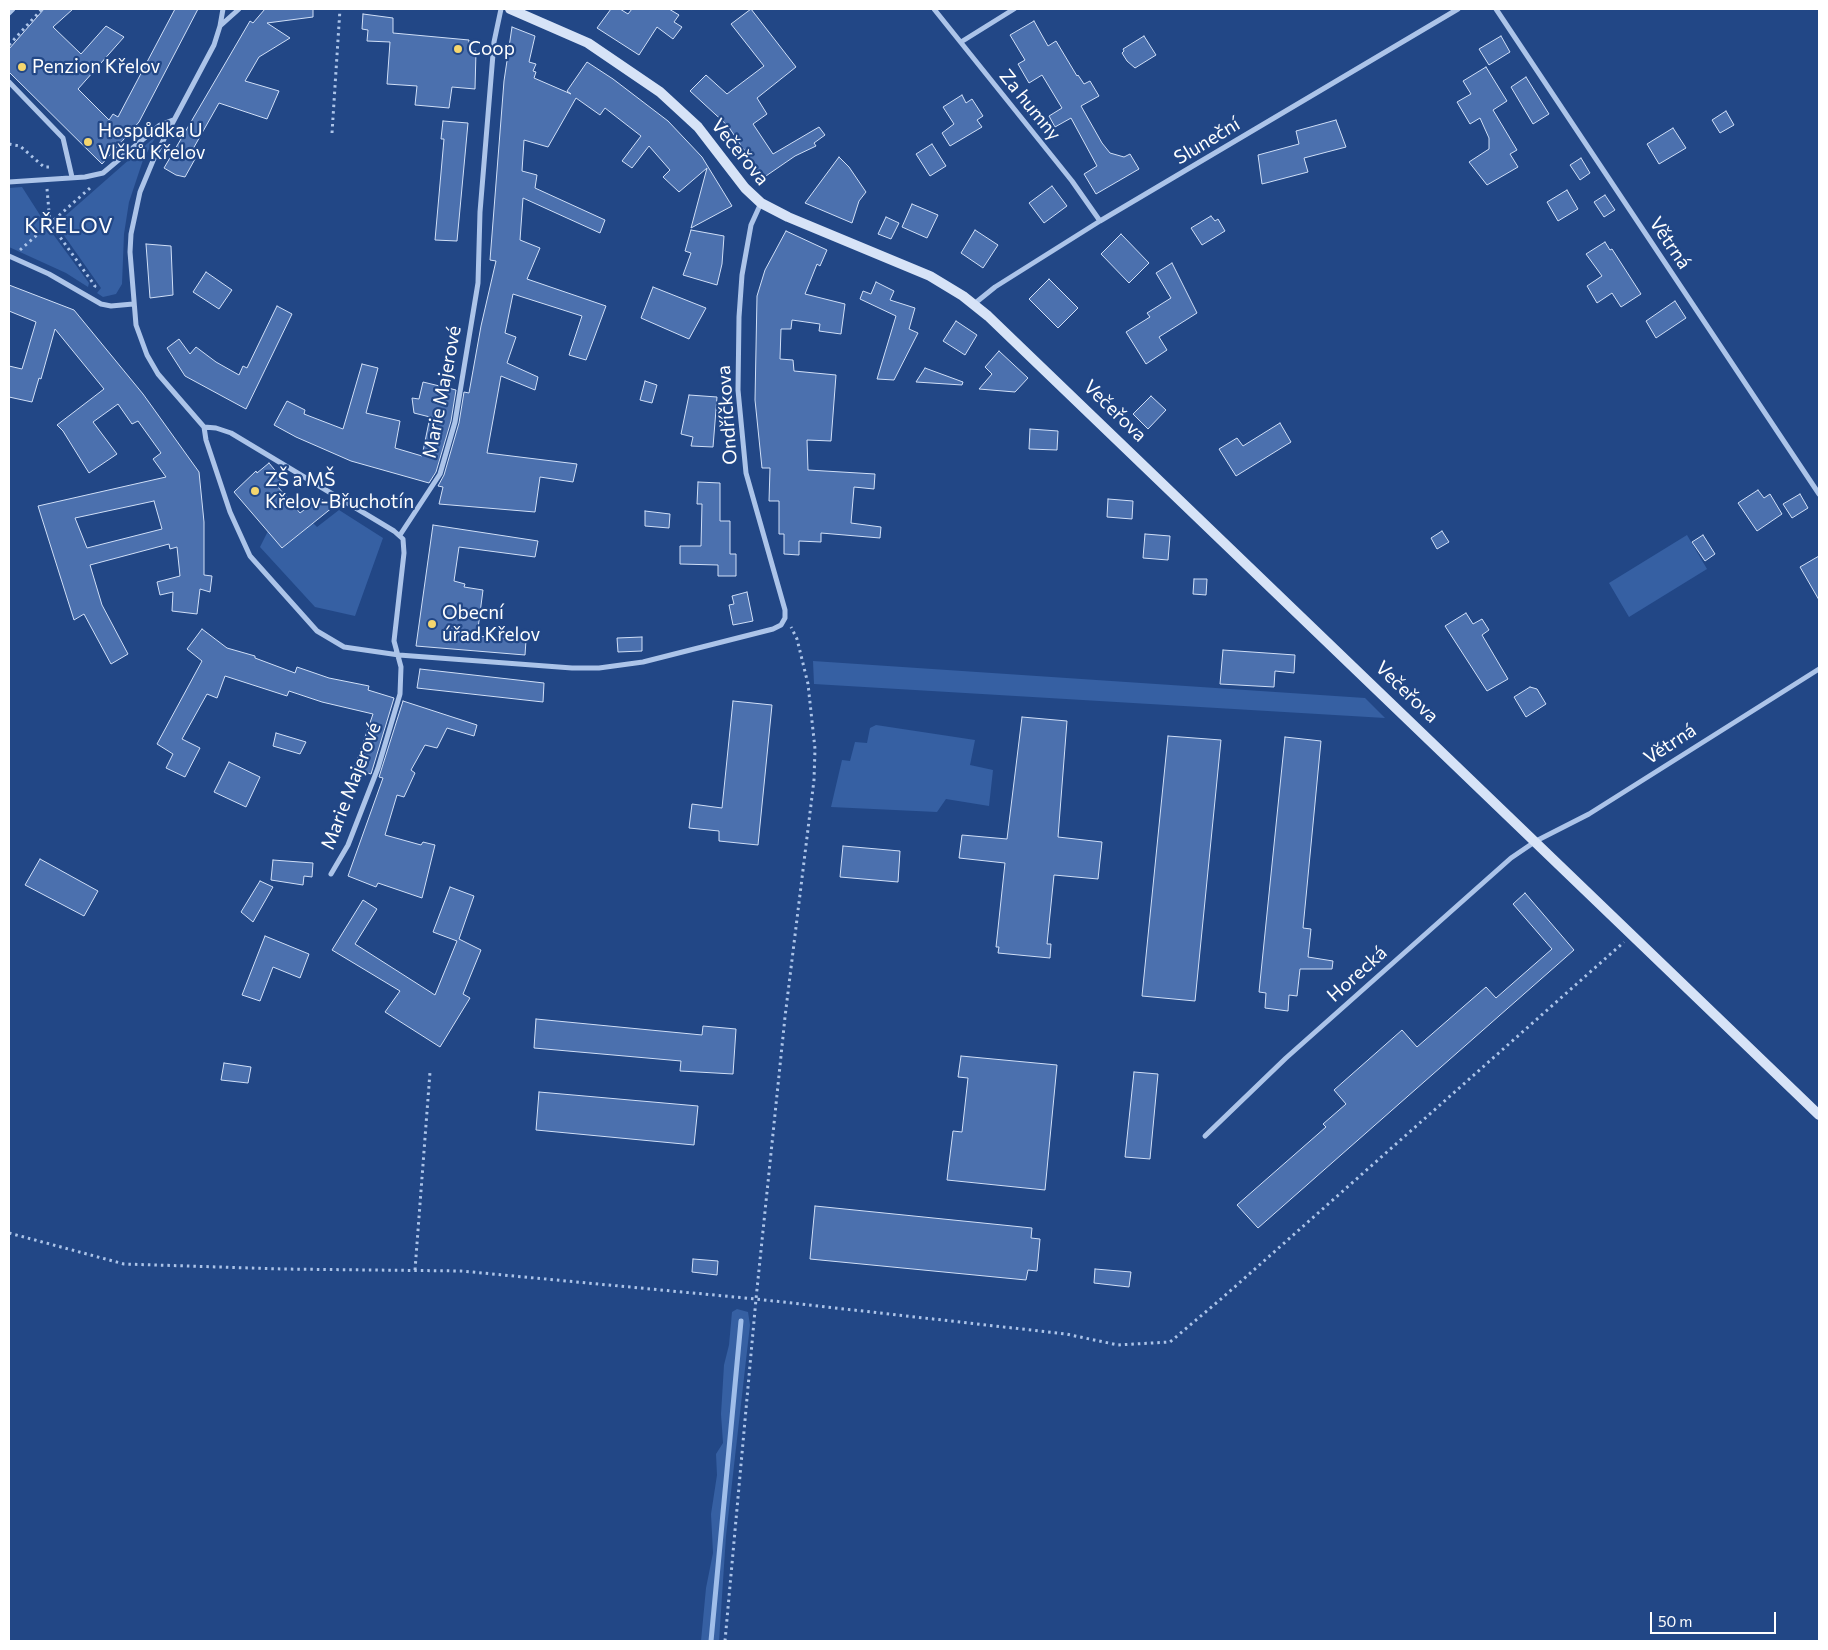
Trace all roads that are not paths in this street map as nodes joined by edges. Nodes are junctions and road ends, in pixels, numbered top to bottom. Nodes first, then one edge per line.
1 (13, 9) edge
2 (223, 9) edge
3 (239, 9) edge
4 (501, 9) edge
5 (510, 9) edge
6 (934, 9) edge
7 (1014, 9) edge
8 (1458, 9) edge
9 (1496, 9) edge
10 (9, 13) edge
11 (220, 26) junction
12 (961, 42) junction
13 (9, 82) edge
14 (173, 120) junction
15 (72, 177) junction
16 (9, 182) edge
17 (761, 203) junction
18 (1100, 222) junction
19 (10, 257) edge
20 (133, 304) junction
21 (974, 304) junction
22 (204, 427) junction
23 (1819, 494) edge
24 (400, 535) junction
25 (398, 655) junction
26 (1819, 669) edge
27 (1536, 841) junction
28 (331, 874) dead end
29 (1819, 1114) edge
30 (1204, 1136) dead end

1 - 10 street
2 - 11 street
3 - 11 street
4 - 24 street, Marie Majerové
5 - 17 street, Večeřova
6 - 12 street, Za humny
7 - 12 street
8 - 18 street, Sluneční
9 - 23 street, Větrná
11 - 14 street
12 - 18 street, Za humny
13 - 15 street
14 - 15 street
14 - 20 street
15 - 16 street
17 - 21 street, Večeřova
17 - 25 street, Ondříčkova
18 - 21 street, Sluneční
19 - 20 street
20 - 22 street
21 - 27 street, Večeřova
22 - 24 street
22 - 25 street
24 - 25 street, Marie Majerové
25 - 28 street, Marie Majerové
26 - 27 street, Větrná
27 - 29 street, Večeřova
27 - 30 street, Horecká

